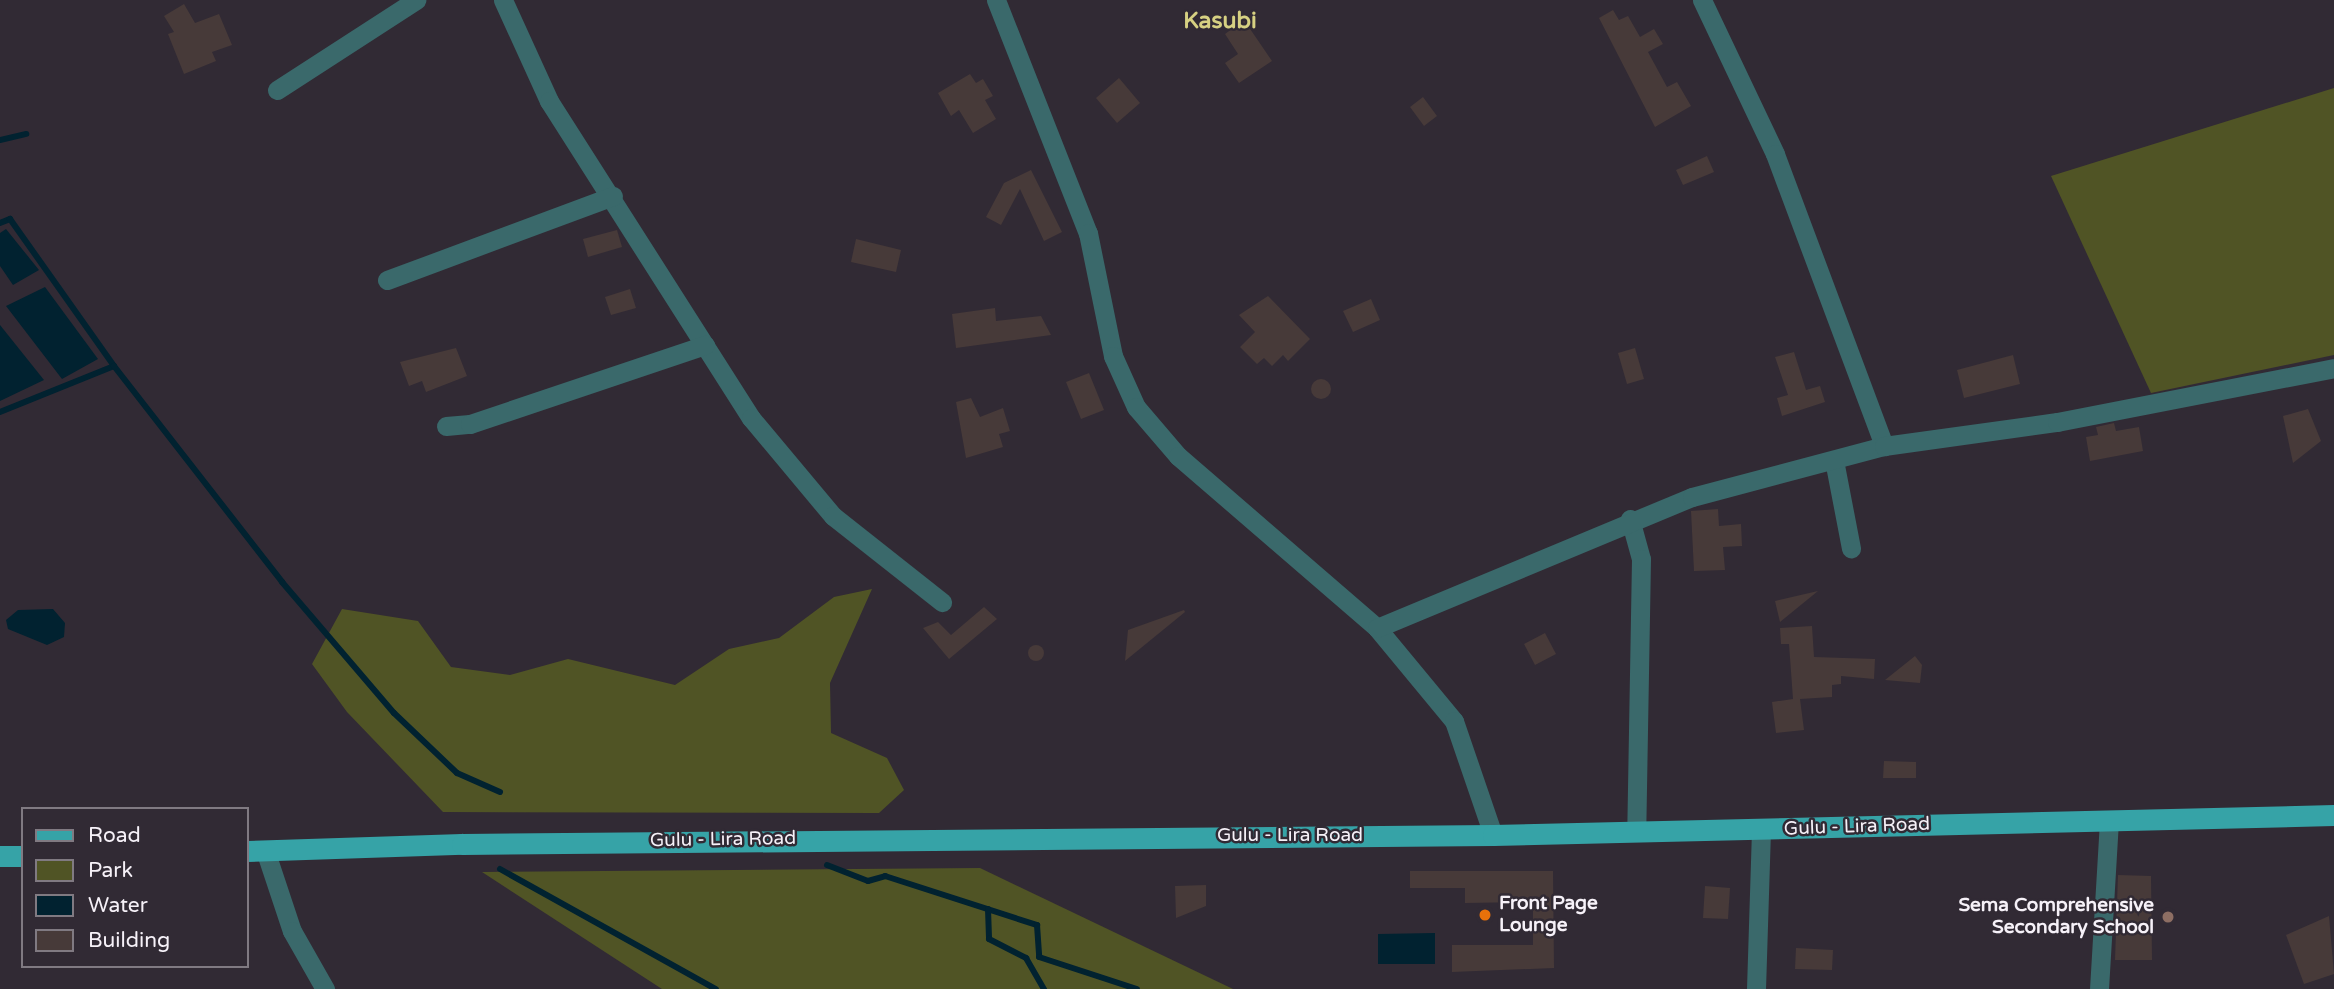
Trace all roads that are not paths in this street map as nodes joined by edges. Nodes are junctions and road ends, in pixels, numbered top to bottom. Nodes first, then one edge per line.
1 (416, 0) edge
2 (503, 0) edge
3 (996, 0) edge
4 (1702, 0) edge
5 (277, 90) dead end
6 (613, 196) junction
7 (387, 280) dead end
8 (705, 345) junction
9 (2334, 368) edge
10 (446, 426) dead end
11 (1884, 446) junction
12 (1834, 460) junction
13 (1630, 519) junction
14 (1852, 548) dead end
15 (942, 602) dead end
16 (1377, 628) junction
17 (2334, 815) edge
18 (2109, 820) junction
19 (1761, 830) junction
20 (1636, 832) junction
21 (1493, 835) junction
22 (256, 850) edge
23 (0, 856) edge
24 (21, 856) edge
25 (325, 989) edge
26 (1756, 989) edge
27 (2099, 989) edge

1 - 5 street
2 - 6 street
3 - 16 street
4 - 11 street
6 - 7 street
6 - 8 street
8 - 10 street
8 - 15 street
9 - 11 street
11 - 12 street
12 - 13 street
12 - 14 street
13 - 16 street
13 - 20 street
16 - 21 street
17 - 18 main road, Gulu - Lira Road
18 - 19 main road, Gulu - Lira Road
18 - 27 street
19 - 20 main road, Gulu - Lira Road
19 - 26 street
20 - 21 main road, Gulu - Lira Road
21 - 22 main road, Gulu - Lira Road
22 - 25 street
23 - 24 main road

